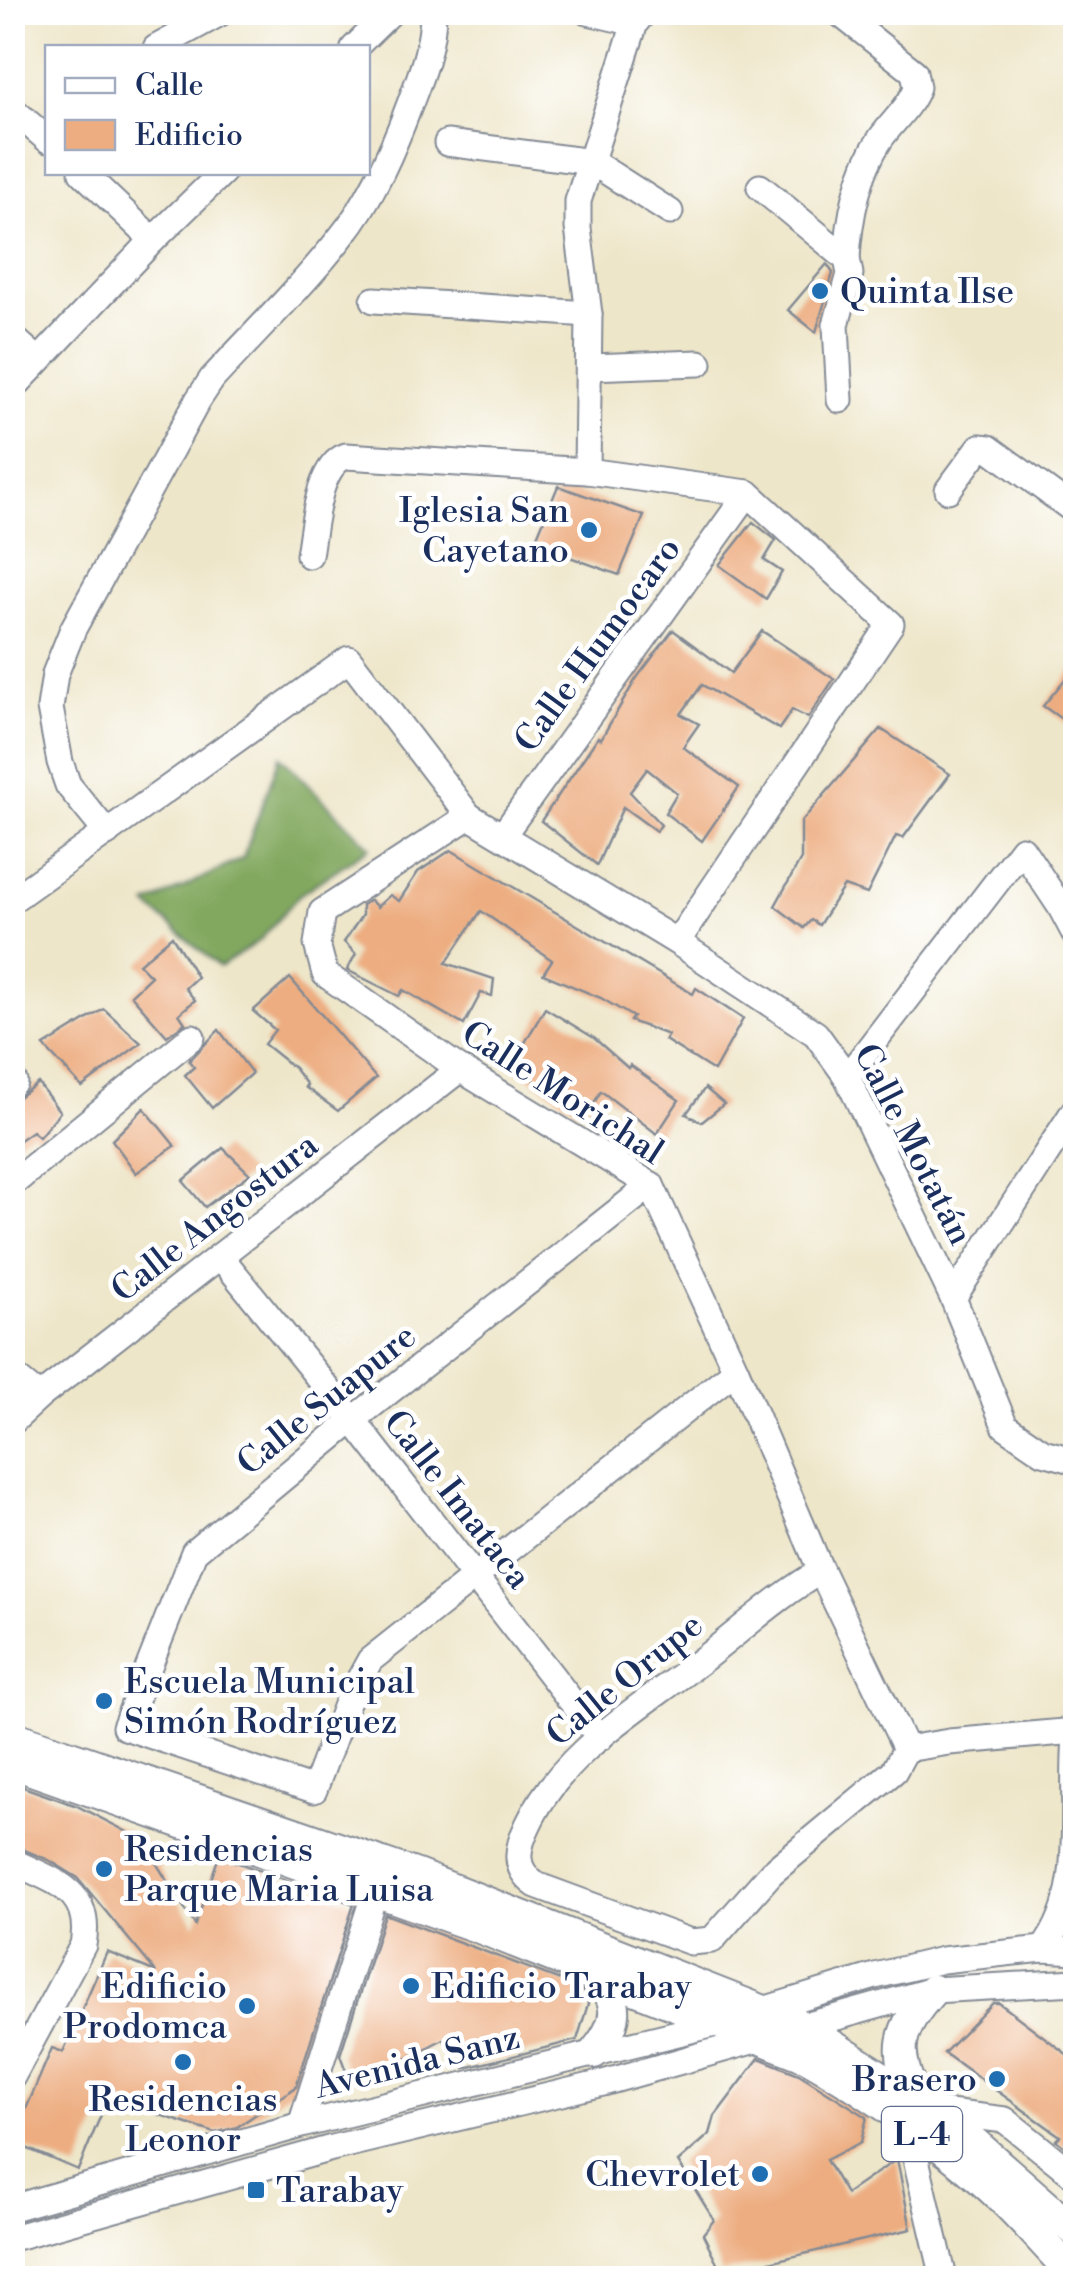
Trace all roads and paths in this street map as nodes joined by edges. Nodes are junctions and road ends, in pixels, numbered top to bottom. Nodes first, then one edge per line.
1 (222, 12) edge
2 (391, 12) edge
3 (433, 12) edge
4 (588, 12) edge
5 (838, 12) edge
6 (639, 18) edge
7 (162, 45) edge
8 (357, 45) edge
9 (12, 109) edge
10 (45, 137) edge
11 (447, 144) dead end
12 (592, 162) junction
13 (85, 175) edge
14 (220, 175) edge
15 (760, 187) dead end
16 (670, 212) dead end
17 (153, 240) junction
18 (848, 259) junction
19 (374, 300) dead end
20 (589, 314) junction
21 (12, 336) edge
22 (38, 360) junction
23 (699, 362) dead end
24 (590, 367) junction
25 (12, 389) edge
26 (840, 400) dead end
27 (587, 472) junction
28 (948, 490) dead end
29 (748, 493) junction
30 (1076, 512) edge
31 (308, 556) dead end
32 (469, 816) junction
33 (107, 833) junction
34 (503, 835) junction
35 (12, 900) edge
36 (1068, 901) edge
37 (1076, 936) edge
38 (677, 942) junction
39 (192, 1037) dead end
40 (460, 1069) junction
41 (847, 1077) junction
42 (1076, 1108) edge
43 (12, 1184) edge
44 (651, 1185) junction
45 (220, 1256) junction
46 (953, 1298) junction
47 (736, 1370) junction
48 (12, 1375) edge
49 (39, 1397) junction
50 (353, 1420) junction
51 (12, 1422) edge
52 (1076, 1461) edge
53 (821, 1572) junction
54 (473, 1578) junction
55 (1076, 1734) edge
56 (12, 1736) edge
57 (600, 1738) junction
58 (906, 1749) junction
59 (12, 1763) edge
60 (12, 1860) edge
61 (379, 1877) junction
62 (1074, 1887) edge
63 (1042, 1950) junction
64 (1076, 1950) edge
65 (591, 1973) junction
66 (1076, 1982) edge
67 (933, 1990) junction
68 (723, 2022) junction
69 (762, 2024) junction
70 (802, 2026) junction
71 (594, 2053) junction
72 (12, 2076) edge
73 (924, 2115) junction
74 (301, 2125) junction
75 (1076, 2177) edge
76 (12, 2208) edge
77 (1076, 2232) edge
78 (12, 2238) edge
79 (1076, 2277) edge
80 (944, 2278) edge

1 - 7 street
2 - 8 street
3 - 33 street
4 - 6 street
5 - 18 street
6 - 12 street
9 - 10 street
11 - 12 street
12 - 16 street
12 - 20 street
13 - 17 street
14 - 17 street
15 - 18 street
17 - 22 street
18 - 26 street
19 - 20 street
20 - 24 street
21 - 22 street
22 - 25 street
23 - 24 street
24 - 27 street
27 - 29 street
27 - 31 street
28 - 30 street
29 - 34 street, Calle Humocaro
29 - 38 street
32 - 33 street
32 - 34 street, Calle Motatán
32 - 40 street, Calle Morichal
33 - 35 street
34 - 38 street, Calle Motatán
36 - 37 street
36 - 41 street
38 - 41 street, Calle Motatán
39 - 43 street
40 - 44 street, Calle Morichal
40 - 45 street, Calle Angostura
41 - 46 street, Calle Motatán
42 - 46 street
44 - 47 street, Calle Morichal
44 - 50 street, Calle Suapure
45 - 49 street, Calle Angostura
45 - 50 street, Calle Imataca
46 - 52 street, Calle Motatán
47 - 53 street, Calle Morichal
47 - 54 street
48 - 49 street
49 - 51 street, Calle Angostura
50 - 54 street, Calle Imataca
50 - 54 street, Calle Suapure
53 - 57 street, Calle Orupe
53 - 58 street, Calle Morichal
54 - 57 street, Calle Imataca
55 - 58 street
55 - 62 street
56 - 61 main road, L-4
57 - 58 street, Calle Orupe
59 - 61 main road, L-4
60 - 72 street
61 - 65 main road, L-4
61 - 69 main road, L-4
61 - 74 street
62 - 63 street
63 - 64 street, Avenida Sanz
63 - 69 street, Avenida Sanz
65 - 68 main road, L-4
65 - 71 main road
66 - 67 street
67 - 70 street
67 - 73 main road
68 - 69 main road, L-4
68 - 71 street, Avenida Sanz
69 - 70 main road, L-4
69 - 73 main road, L-4
69 - 78 street, Avenida Sanz
70 - 73 main road, L-4
71 - 74 street, Avenida Sanz
73 - 75 street
73 - 77 main road, L-4
73 - 79 main road, L-4
73 - 80 street
74 - 76 street, Avenida Sanz

